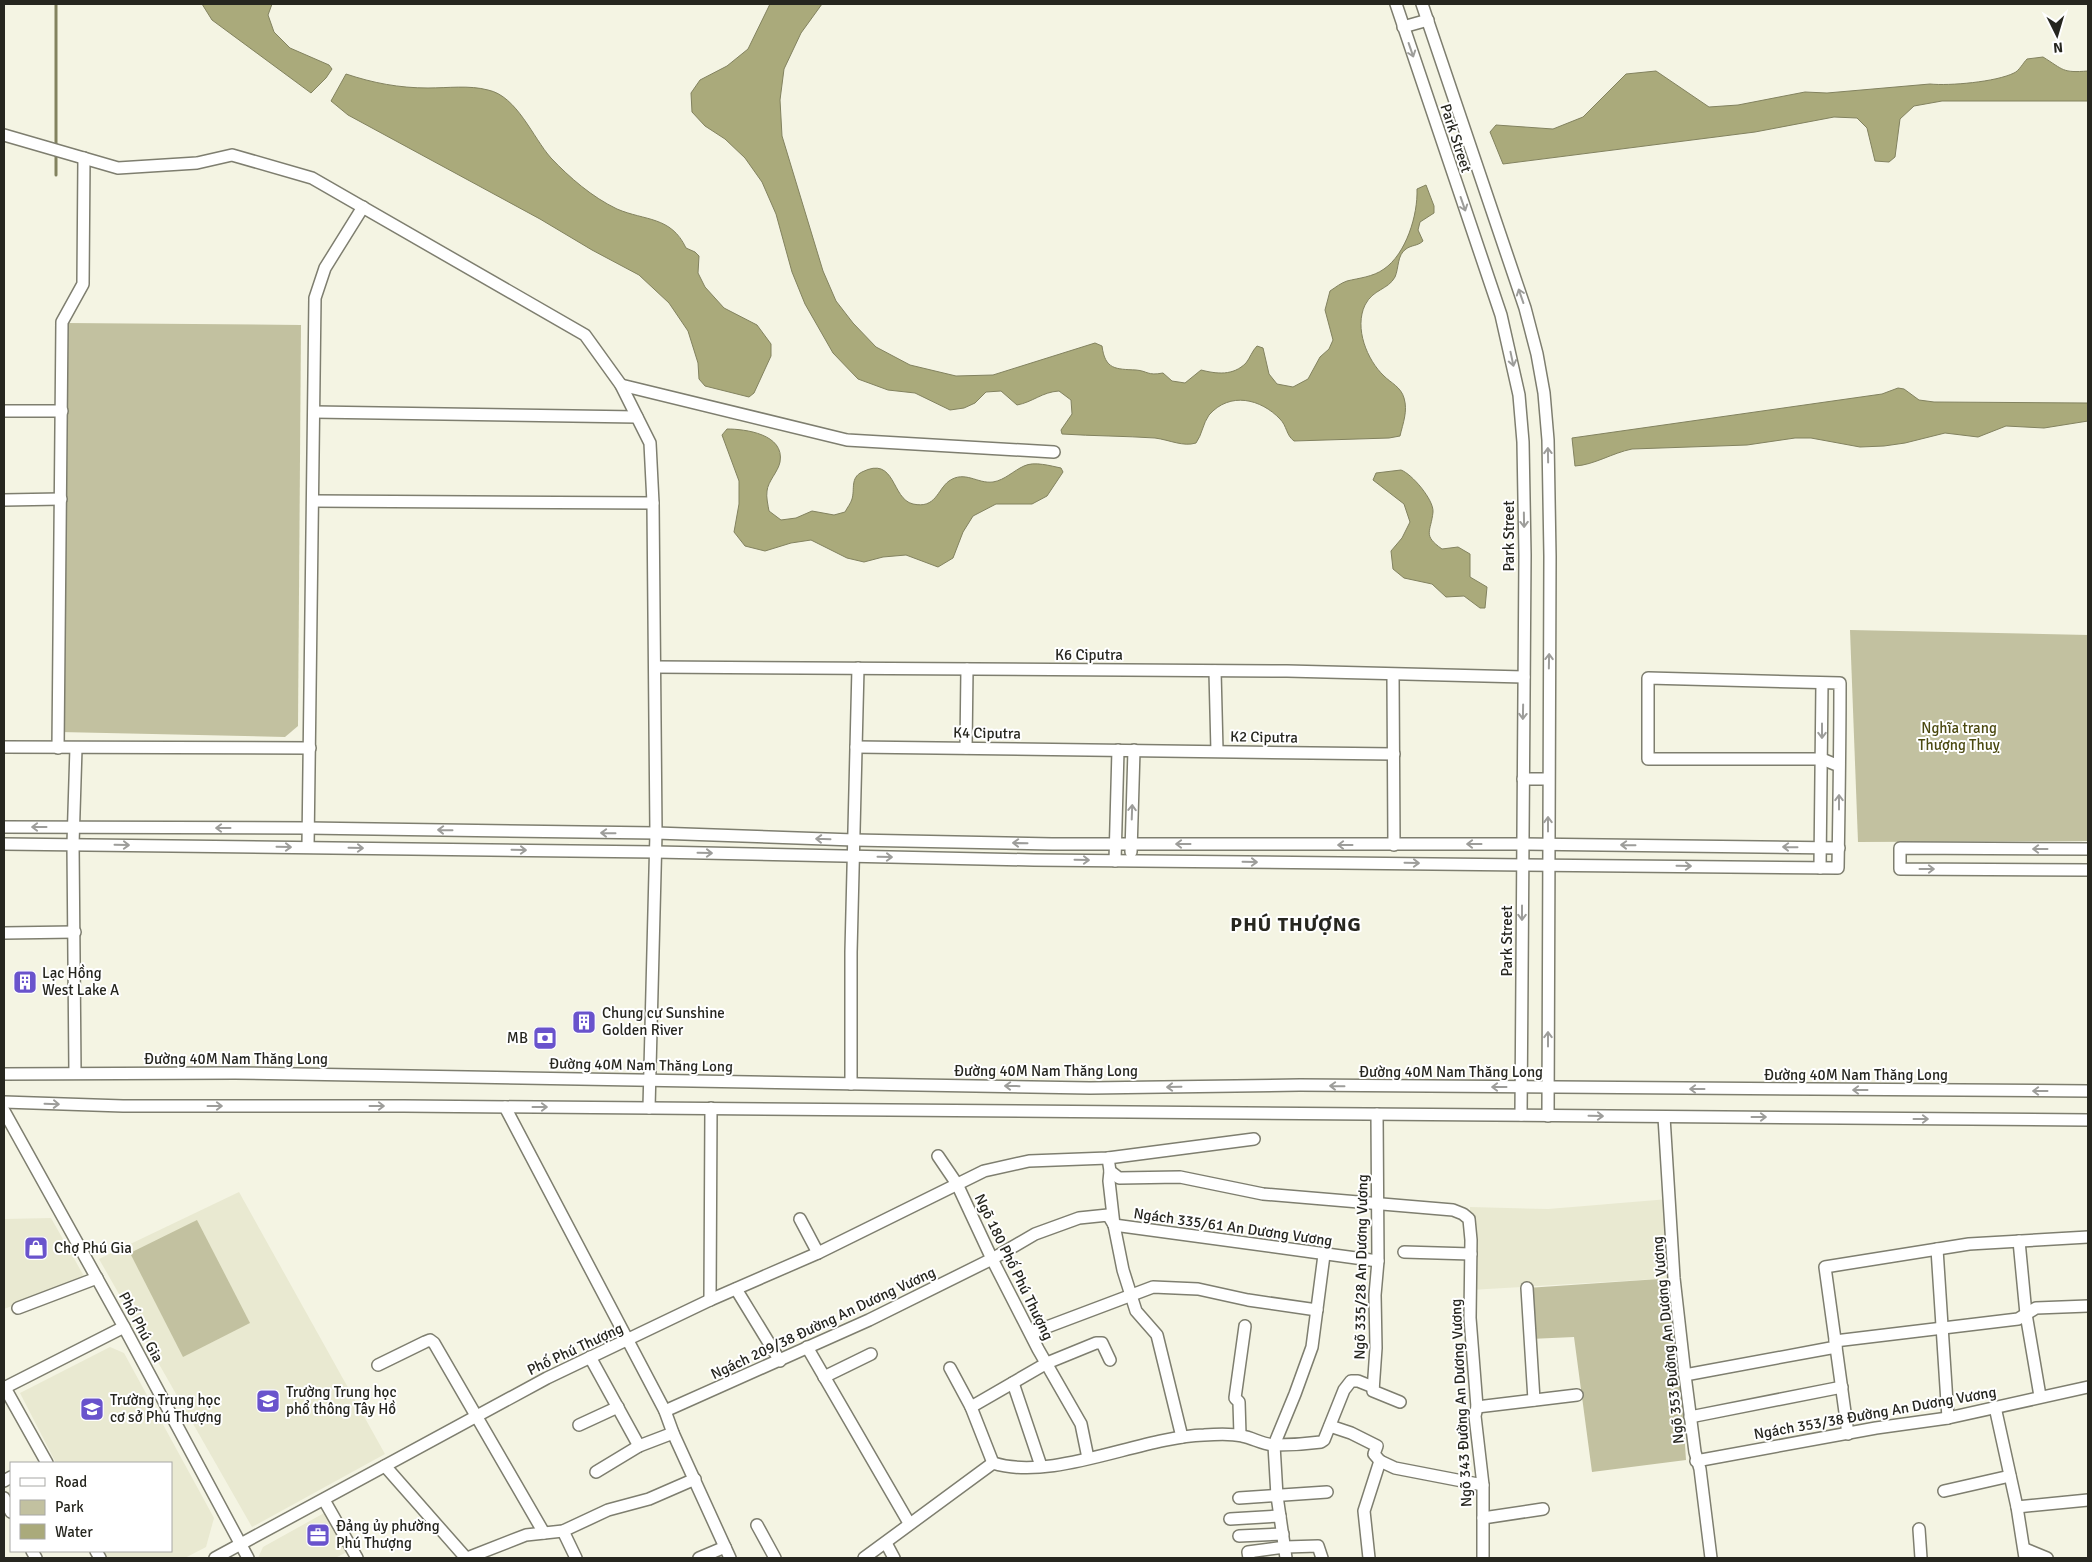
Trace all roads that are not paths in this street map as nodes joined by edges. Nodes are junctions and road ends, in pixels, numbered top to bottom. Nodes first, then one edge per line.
1 (1396, 4) edge
2 (1422, 4) edge
3 (1428, 20) junction
4 (1403, 27) junction
5 (4, 135) edge
6 (84, 158) junction
7 (363, 207) junction
8 (621, 385) junction
9 (4, 411) edge
10 (62, 411) junction
11 (314, 412) junction
12 (637, 416) junction
13 (1054, 452) dead end
14 (61, 499) junction
15 (4, 500) edge
16 (314, 501) junction
17 (653, 502) junction
18 (654, 667) junction
19 (858, 668) junction
20 (967, 669) junction
21 (1215, 671) junction
22 (1392, 675) junction
23 (1524, 677) junction
24 (1822, 683) junction
25 (4, 747) edge
26 (856, 747) junction
27 (58, 748) junction
28 (76, 748) junction
29 (310, 748) junction
30 (966, 748) junction
31 (1118, 750) junction
32 (1134, 750) junction
33 (1217, 752) junction
34 (1394, 754) junction
35 (1822, 759) junction
36 (1839, 766) junction
37 (1523, 779) junction
38 (1548, 779) junction
39 (4, 827) edge
40 (74, 827) junction
41 (307, 828) junction
42 (656, 833) junction
43 (854, 840) junction
44 (4, 844) edge
45 (73, 844) junction
46 (1115, 844) junction
47 (1131, 844) junction
48 (1523, 844) junction
49 (1548, 844) junction
50 (1394, 845) junction
51 (308, 847) junction
52 (1820, 847) junction
53 (1839, 848) junction
54 (2088, 849) edge
55 (656, 852) junction
56 (853, 856) junction
57 (1115, 860) junction
58 (1131, 861) junction
59 (1522, 864) junction
60 (1548, 864) junction
61 (1820, 868) junction
62 (2088, 870) edge
63 (75, 932) junction
64 (4, 933) edge
65 (75, 1073) junction
66 (4, 1074) edge
67 (650, 1080) junction
68 (851, 1084) junction
69 (1521, 1087) junction
70 (1548, 1088) junction
71 (2088, 1091) edge
72 (4, 1102) edge
73 (505, 1106) junction
74 (649, 1108) junction
75 (711, 1108) junction
76 (4, 1111) edge
77 (1377, 1114) junction
78 (1520, 1115) junction
79 (1548, 1116) junction
80 (1664, 1117) junction
81 (2088, 1120) edge
82 (1254, 1139) dead end
83 (938, 1156) dead end
84 (1108, 1158) junction
85 (1110, 1171) junction
86 (957, 1184) junction
87 (1378, 1205) junction
88 (800, 1219) dead end
89 (1114, 1225) junction
90 (2088, 1237) edge
91 (2020, 1241) junction
92 (1938, 1249) junction
93 (1404, 1252) dead end
94 (818, 1253) junction
95 (1471, 1254) junction
96 (1324, 1255) junction
97 (992, 1259) junction
98 (1378, 1261) junction
99 (97, 1278) junction
100 (1527, 1288) dead end
101 (736, 1289) junction
102 (1132, 1295) junction
103 (710, 1300) junction
104 (2088, 1306) edge
105 (18, 1308) dead end
106 (1317, 1310) junction
107 (2026, 1314) junction
108 (1245, 1326) dead end
109 (124, 1327) junction
110 (1944, 1329) junction
111 (1031, 1333) junction
112 (627, 1341) junction
113 (1836, 1344) junction
114 (807, 1348) junction
115 (871, 1354) dead end
116 (590, 1358) junction
117 (1110, 1360) dead end
118 (780, 1361) junction
119 (1047, 1363) junction
120 (378, 1365) dead end
121 (950, 1368) dead end
122 (1684, 1375) junction
123 (824, 1377) junction
124 (1012, 1383) junction
125 (1372, 1387) junction
126 (1842, 1387) junction
127 (2088, 1387) edge
128 (4, 1388) edge
129 (1577, 1395) dead end
130 (2040, 1396) junction
131 (1534, 1400) junction
132 (1400, 1402) dead end
133 (618, 1406) junction
134 (971, 1407) junction
135 (1477, 1407) junction
136 (1995, 1407) junction
137 (665, 1411) junction
138 (476, 1415) junction
139 (1690, 1417) junction
140 (1948, 1418) junction
141 (579, 1425) dead end
142 (1330, 1426) junction
143 (673, 1433) junction
144 (1848, 1434) junction
145 (1240, 1435) junction
146 (1182, 1437) junction
147 (1274, 1445) junction
148 (639, 1446) junction
149 (1088, 1458) junction
150 (1380, 1461) junction
151 (44, 1462) edge
152 (1696, 1462) junction
153 (993, 1463) junction
154 (385, 1466) junction
155 (1041, 1466) junction
156 (596, 1472) dead end
157 (2010, 1476) junction
158 (695, 1479) junction
159 (1483, 1485) junction
160 (1944, 1491) dead end
161 (1327, 1492) dead end
162 (1277, 1496) junction
163 (4, 1498) edge
164 (1239, 1498) dead end
165 (324, 1500) junction
166 (2088, 1500) edge
167 (2017, 1506) junction
168 (1543, 1509) dead end
169 (10, 1510) edge
170 (1280, 1516) junction
171 (1483, 1518) junction
172 (1230, 1519) dead end
173 (909, 1523) junction
174 (757, 1524) dead end
175 (1919, 1529) dead end
176 (563, 1530) junction
177 (544, 1533) junction
178 (1282, 1534) junction
179 (1239, 1536) dead end
180 (886, 1543) junction
181 (240, 1544) junction
182 (725, 1547) junction
183 (1285, 1552) edge
184 (2025, 1554) edge
185 (215, 1558) edge
186 (248, 1558) edge
187 (357, 1558) edge
188 (466, 1558) edge
189 (576, 1558) edge
190 (699, 1558) edge
191 (730, 1558) edge
192 (775, 1558) edge
193 (864, 1558) edge
194 (894, 1558) edge
195 (1249, 1558) edge
196 (1322, 1558) edge
197 (1369, 1558) edge
198 (1483, 1558) edge
199 (1711, 1558) edge
200 (1921, 1558) edge
201 (2047, 1558) edge

1 - 4 street, Park Street
2 - 3 street, Park Street
3 - 4 street
38 -> 3 street, Park Street
4 -> 23 street, Park Street
5 - 6 street
6 - 7 street
6 - 10 street
7 - 8 street
7 - 11 street
8 - 12 street
8 - 13 street
9 - 10 street
10 - 14 street
11 - 12 street
11 - 16 street
12 - 17 street
14 - 15 street
14 - 27 street
16 - 17 street
16 - 29 street
17 - 18 street
18 - 19 street, K6 Ciputra
18 - 42 street
19 - 20 street, K6 Ciputra
19 - 26 street
20 - 21 street, K6 Ciputra
20 - 30 street
21 - 22 street, K6 Ciputra
21 - 33 street
22 - 23 street, K6 Ciputra
22 - 34 street
23 -> 37 street, Park Street
24 -> 35 street
24 - 35 street
24 - 36 street
25 - 27 street
26 - 30 street, K4 Ciputra
26 - 43 street
27 - 28 street
28 - 29 street
28 - 40 street
29 - 41 street
30 - 31 street, K4 Ciputra
31 - 32 street, K4 Ciputra
31 - 46 street
32 - 33 street, K2 Ciputra
47 -> 32 street
33 - 34 street, K2 Ciputra
34 - 50 street
35 - 36 street
35 - 52 street
53 -> 36 street
37 - 38 street
37 - 48 street, Park Street
49 -> 38 street, Park Street
40 -> 39 street
41 -> 40 street
40 - 45 street
42 -> 41 street
41 - 51 street
43 -> 42 street
42 - 55 street
46 -> 43 street
43 - 56 street
44 - 45 street
45 -> 51 street
45 - 63 street
46 - 47 street
46 - 57 street
50 -> 47 street
47 - 58 street
48 - 49 street
48 -> 50 street
48 - 59 street, Park Street
52 -> 49 street
49 - 60 street, Park Street
51 -> 55 street
52 - 53 street
52 - 61 street
53 - 61 street
54 -> 62 street
55 -> 56 street
55 - 67 street
56 -> 57 street
56 - 68 street
57 - 58 street
58 -> 59 street
59 - 60 street
59 -> 69 street, Park Street
60 -> 61 street
70 -> 60 street, Park Street
63 - 64 street
63 - 65 street
65 - 66 street, Đường 40M Nam Thăng Long
65 - 67 street, Đường 40M Nam Thăng Long
67 - 68 street, Đường 40M Nam Thăng Long
67 - 74 street
69 -> 68 street, Đường 40M Nam Thăng Long
69 - 70 street, Đường 40M Nam Thăng Long
69 - 78 street, Park Street
71 -> 70 street, Đường 40M Nam Thăng Long
70 - 79 street, Park Street
72 -> 73 street
73 -> 74 street
73 - 112 street
74 - 75 street
75 - 77 street
75 - 103 street
76 - 99 street, Phố Phú Gia
77 - 78 street
77 - 87 street, Ngõ 335/28 An Dương Vương
78 - 79 street
79 -> 80 street
80 -> 81 street
80 - 122 street, Ngõ 353 Đường An Dương Vương
82 - 84 street, Phố Phú Thượng
83 - 86 street, Ngõ 180 Phố Phú Thượng
84 - 85 street
84 - 86 street, Phố Phú Thượng
85 - 87 street
85 - 89 street
86 - 94 street, Phố Phú Thượng
86 - 97 street, Ngõ 180 Phố Phú Thượng
87 - 95 street, Ngõ 343 Đường An Dương Vương
87 - 98 street, Ngõ 335/28 An Dương Vương
88 - 94 street
89 - 96 street, Ngách 335/61 An Dương Vương
89 - 97 street, Ngách 335/61 An Dương Vương
89 - 102 street
90 - 91 street
91 - 92 street
91 - 107 street
92 - 110 street
92 - 113 street
93 - 95 street
94 - 101 street, Phố Phú Thượng
95 - 135 street, Ngõ 343 Đường An Dương Vương
96 - 98 street, Ngách 335/61 An Dương Vương
96 - 106 street
97 - 111 street, Ngõ 180 Phố Phú Thượng
97 - 114 street, Ngách 209/38 Đường An Dương Vương
98 - 125 street, Ngõ 335/28 An Dương Vương
99 - 105 street
99 - 109 street, Phố Phú Gia
100 - 131 street
101 - 103 street, Phố Phú Thượng
101 - 118 street
102 - 106 street
102 - 111 street
102 - 146 street
103 - 112 street, Phố Phú Thượng
104 - 107 street
106 - 147 street
107 - 110 street
107 - 130 street
108 - 145 street
109 - 128 street
109 - 181 street, Phố Phú Gia
110 - 113 street
110 - 140 street
111 - 119 street, Ngõ 180 Phố Phú Thượng
112 - 116 street, Phố Phú Thượng
112 - 137 street
113 - 122 street
113 - 126 street
114 - 118 street, Ngách 209/38 Đường An Dương Vương
114 - 123 street
115 - 123 street
116 - 133 street
116 - 138 street, Phố Phú Thượng
117 - 119 street
118 - 137 street, Ngách 209/38 Đường An Dương Vương
119 - 124 street
119 - 149 street, Ngõ 180 Phố Phú Thượng
120 - 138 street
121 - 134 street
122 - 139 street, Ngõ 353 Đường An Dương Vương
123 - 173 street
124 - 134 street
124 - 155 street
125 - 132 street
125 - 142 street
126 - 139 street
126 - 144 street
127 - 130 street, Ngách 353/38 Đường An Dương Vương
128 - 151 street
129 - 131 street
130 - 136 street, Ngách 353/38 Đường An Dương Vương
131 - 135 street
133 - 141 street
133 - 148 street
134 - 153 street
135 - 159 street, Ngõ 343 Đường An Dương Vương
136 - 140 street, Ngách 353/38 Đường An Dương Vương
136 - 157 street
137 - 143 street
138 - 154 street, Phố Phú Thượng
138 - 177 street
139 - 152 street, Ngõ 353 Đường An Dương Vương
140 - 144 street, Ngách 353/38 Đường An Dương Vương
142 - 147 street
142 - 150 street
143 - 148 street
143 - 158 street
144 - 152 street, Ngách 353/38 Đường An Dương Vương
145 - 146 street
145 - 147 street
146 - 149 street
147 - 162 street
148 - 156 street
149 - 155 street
150 - 159 street
150 - 197 street
152 - 199 street, Ngõ 353 Đường An Dương Vương
153 - 155 street
153 - 173 street
154 - 165 street, Phố Phú Thượng
154 - 188 street
157 - 160 street
157 - 167 street
158 - 176 street
158 - 182 street
159 - 171 street, Ngõ 343 Đường An Dương Vương
161 - 162 street
162 - 164 street
162 - 170 street
163 - 169 street
165 - 181 street, Phố Phú Thượng
165 - 187 street
166 - 167 street
167 - 184 street
168 - 171 street
170 - 172 street
170 - 178 street
171 - 198 street, Ngõ 343 Đường An Dương Vương
173 - 180 street
174 - 192 street
175 - 200 street
176 - 177 street
176 - 189 street
177 - 188 street
178 - 179 street
178 - 183 street
180 - 193 street
180 - 194 street
181 - 185 street, Phố Phú Thượng
181 - 186 street, Phố Phú Gia
182 - 190 street
182 - 191 street
183 - 195 street
183 - 196 street
184 - 201 street

